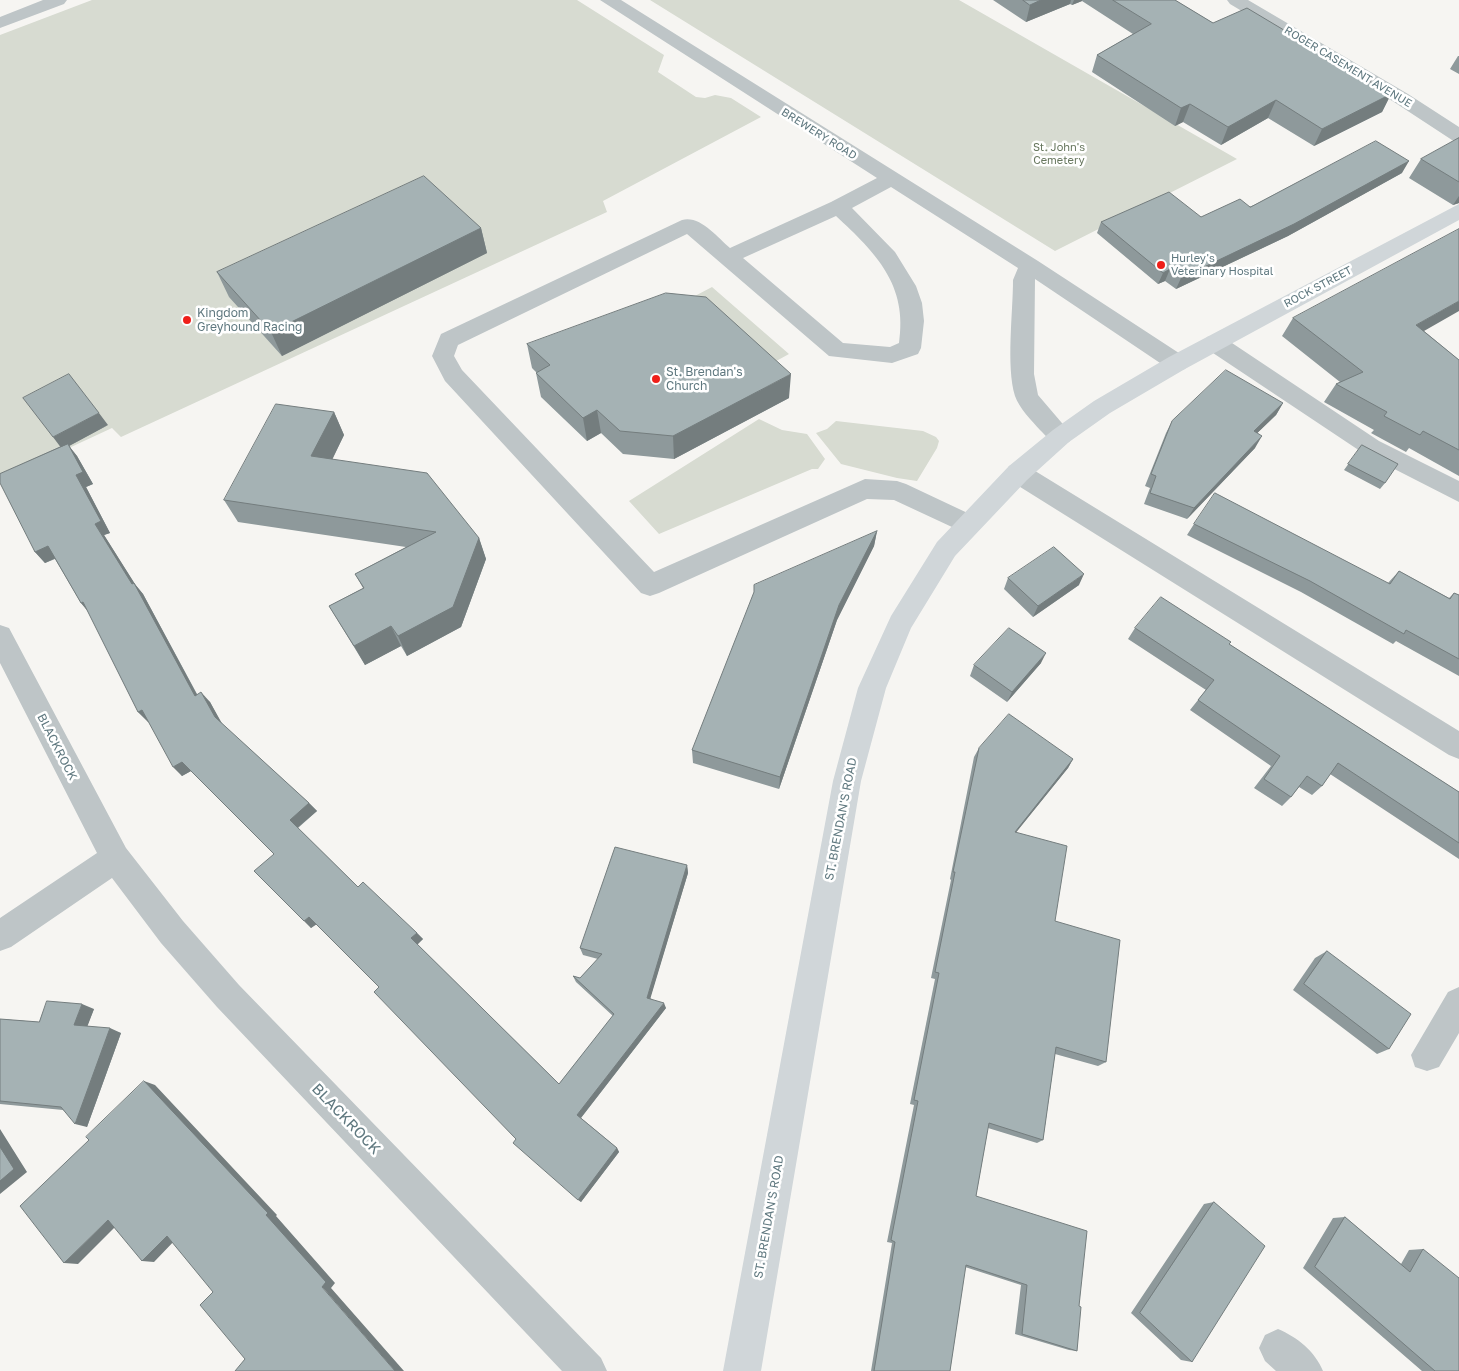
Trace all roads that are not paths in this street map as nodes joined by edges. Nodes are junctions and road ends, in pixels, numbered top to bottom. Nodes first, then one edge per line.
1 (58, 0) edge
2 (609, 0) edge
3 (1236, 0) edge
4 (0, 23) edge
5 (1459, 136) edge
6 (891, 179) junction
7 (838, 207) junction
8 (1459, 211) edge
9 (728, 257) junction
10 (1030, 266) junction
11 (1215, 343) junction
12 (1177, 363) junction
13 (1060, 436) junction
14 (1018, 473) junction
15 (1459, 492) edge
16 (967, 524) junction
17 (0, 636) edge
18 (1459, 746) edge
19 (115, 858) junction
20 (0, 936) edge
21 (1459, 1003) edge
22 (1427, 1055) dead end
23 (588, 1371) edge
24 (742, 1371) edge

1 - 4 street
2 - 6 street, BREWERY ROAD
3 - 5 street, ROGER CASEMENT AVENUE
6 - 7 street
6 - 10 street, BREWERY ROAD
7 - 9 street
7 - 9 street
8 - 11 main road, ROCK STREET
9 - 16 street
10 - 12 street, BREWERY ROAD
10 - 13 street
11 - 12 main road, ROCK STREET
11 - 15 street
12 - 13 main road, ST. BRENDAN'S ROAD
13 - 14 main road, ST. BRENDAN'S ROAD
14 - 16 main road, ST. BRENDAN'S ROAD
14 - 18 street
16 - 24 main road, ST. BRENDAN'S ROAD
17 - 19 street, BLACKROCK
19 - 20 street
19 - 23 street, BLACKROCK
21 - 22 street

